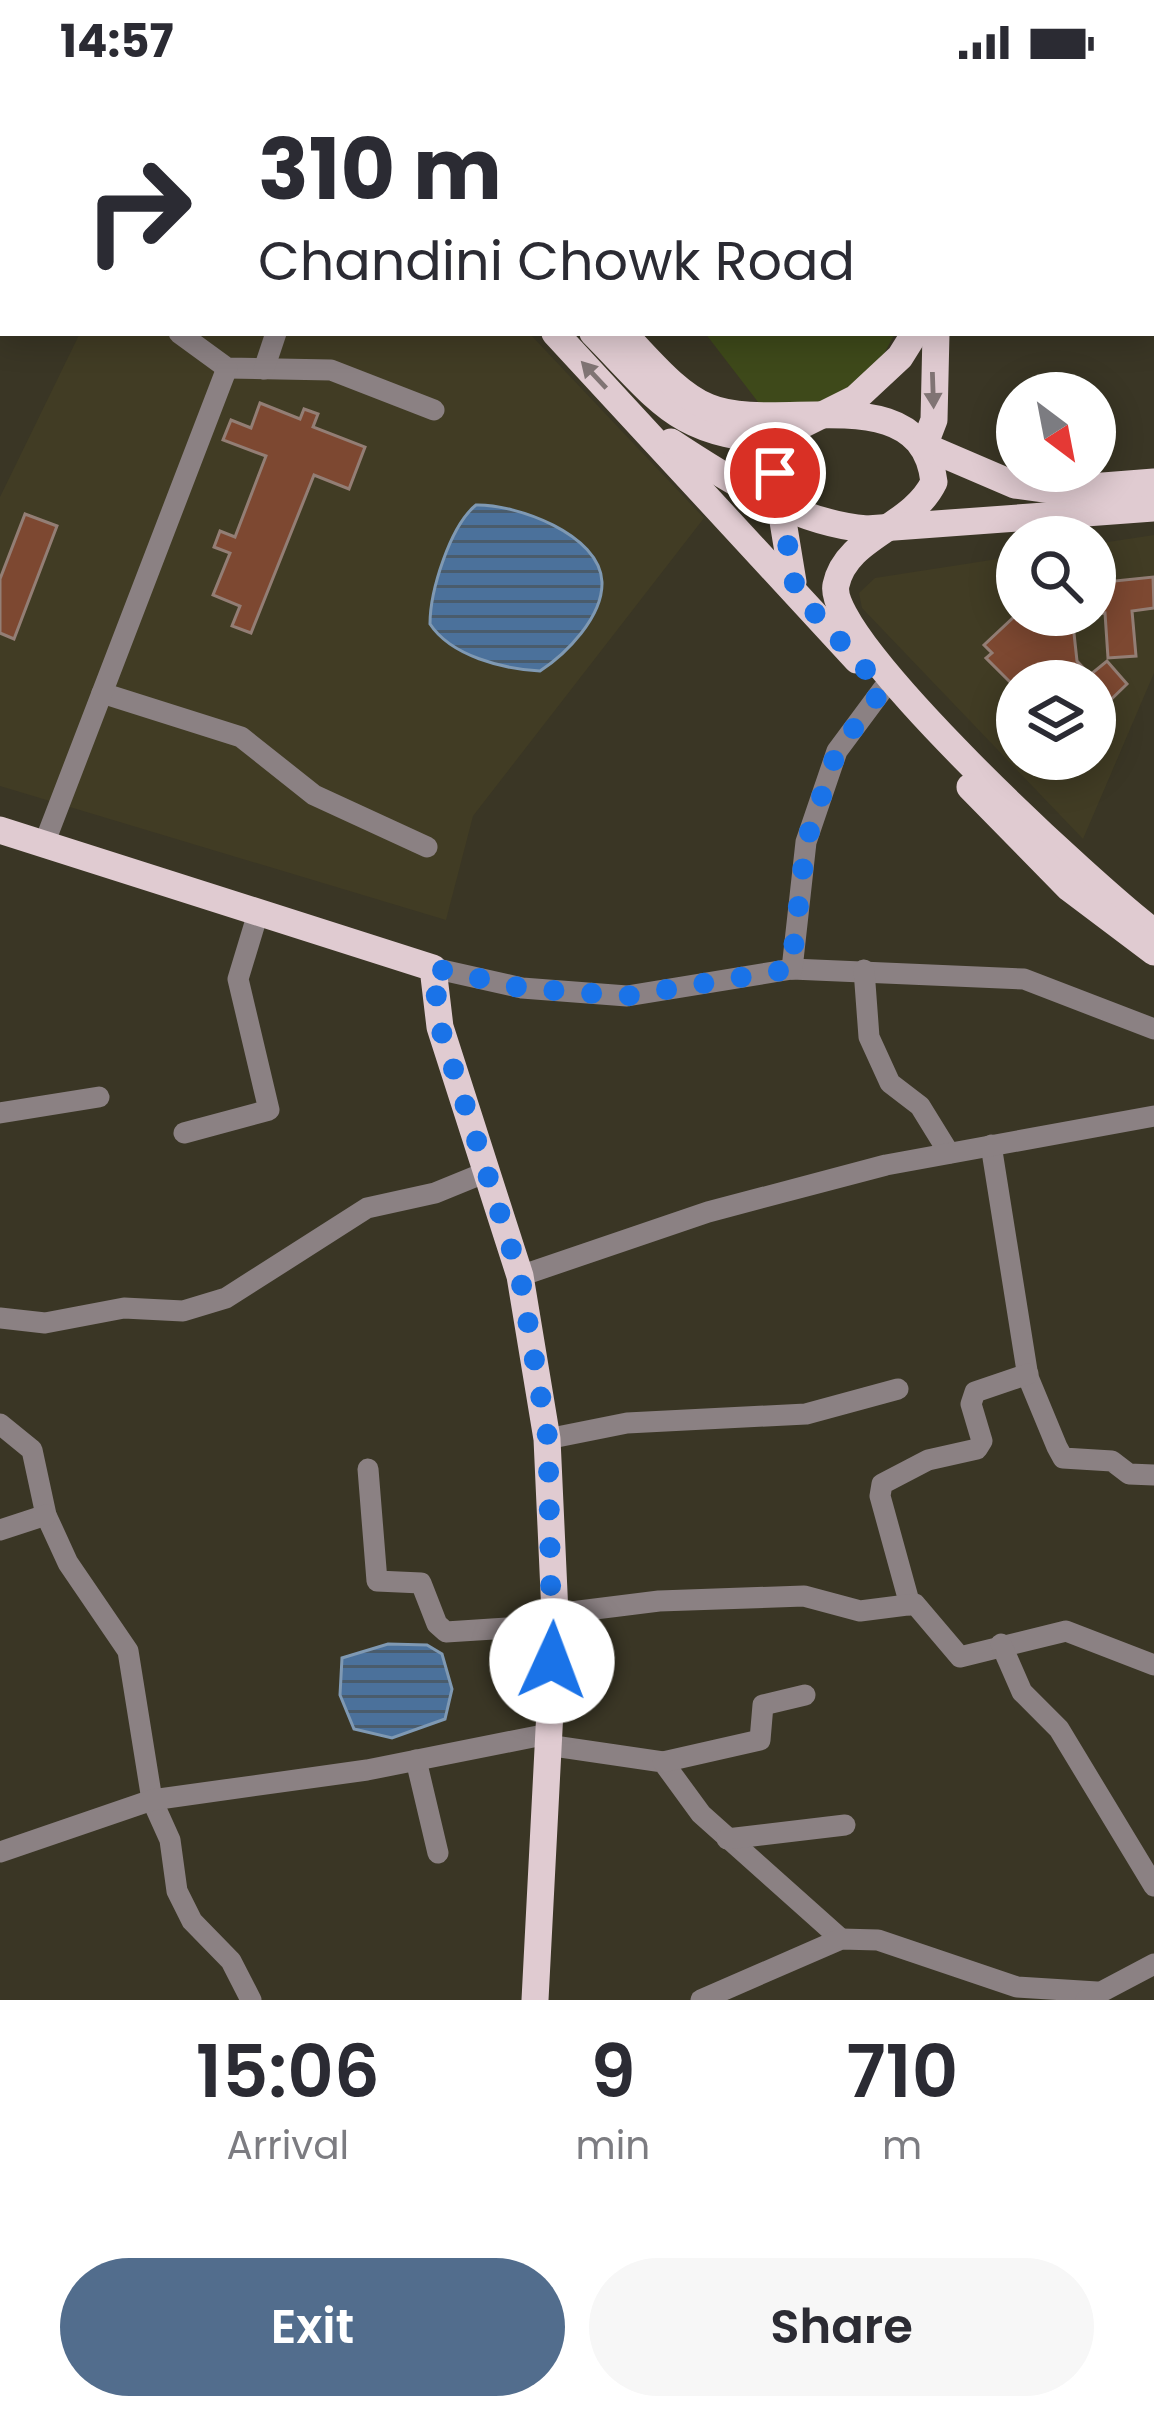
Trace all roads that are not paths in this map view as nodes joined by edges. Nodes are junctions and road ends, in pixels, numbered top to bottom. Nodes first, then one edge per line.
1 (183, 336) edge
2 (275, 336) edge
3 (558, 336) edge
4 (596, 336) edge
5 (626, 336) edge
6 (913, 336) edge
7 (936, 336) edge
8 (227, 368) junction
9 (264, 369) junction
10 (434, 410) dead end
11 (634, 417) junction
12 (818, 418) junction
13 (784, 441) junction
14 (924, 446) junction
15 (1154, 482) edge
16 (781, 504) junction
17 (1154, 508) edge
18 (894, 526) junction
19 (796, 592) junction
20 (883, 689) junction
21 (102, 693) junction
22 (0, 830) edge
23 (44, 844) junction
24 (427, 848) dead end
25 (258, 913) junction
26 (1154, 932) edge
27 (1154, 952) edge
28 (433, 968) junction
29 (791, 969) junction
30 (864, 970) junction
31 (1154, 1029) edge
32 (99, 1096) dead end
33 (0, 1113) edge
34 (1154, 1116) edge
35 (184, 1133) dead end
36 (991, 1145) junction
37 (949, 1153) junction
38 (484, 1173) junction
39 (520, 1276) junction
40 (0, 1318) edge
41 (1028, 1374) junction
42 (898, 1389) dead end
43 (0, 1424) edge
44 (548, 1439) junction
45 (368, 1469) dead end
46 (1154, 1475) edge
47 (46, 1515) junction
48 (0, 1530) edge
49 (910, 1605) junction
50 (555, 1620) junction
51 (1001, 1644) junction
52 (1154, 1665) edge
53 (805, 1695) dead end
54 (548, 1740) junction
55 (416, 1760) junction
56 (662, 1762) junction
57 (152, 1801) junction
58 (844, 1825) dead end
59 (727, 1839) junction
60 (0, 1852) edge
61 (438, 1853) dead end
62 (1154, 1886) edge
63 (841, 1939) junction
64 (1154, 1964) edge
65 (1092, 1996) edge
66 (251, 2000) edge
67 (536, 2000) edge
68 (701, 2000) edge

1 - 8 street
2 - 9 street
11 -> 3 main road
4 - 13 main road
5 - 12 main road
6 - 12 main road
7 -> 14 main road
8 - 9 street
8 - 21 street
9 - 10 street
11 - 16 main road
11 - 19 main road
12 - 13 main road
12 - 14 main road
13 - 16 main road
14 - 15 main road
14 - 18 main road
16 - 18 main road
16 - 19 main road
17 - 18 main road
18 - 26 main road
19 - 20 main road
20 - 27 main road
20 - 29 street
21 - 23 street
21 - 24 street
22 - 23 main road
23 - 25 main road
25 - 28 main road
25 - 35 street
28 - 29 street
28 - 38 main road
29 - 30 street
30 - 31 street
30 - 37 street
32 - 33 street
34 - 36 street
36 - 37 street
36 - 41 street
37 - 39 street
38 - 39 main road
38 - 40 street
39 - 44 main road
41 - 46 street
41 - 49 street
42 - 44 street
43 - 47 street
44 - 50 main road
45 - 50 street
47 - 48 street
47 - 57 street
49 - 50 street
49 - 51 street
50 - 54 main road
51 - 52 street
51 - 62 street
53 - 56 street
54 - 55 street
54 - 56 street
54 - 67 main road
55 - 57 street
55 - 61 street
56 - 59 street
57 - 60 street
57 - 66 street
58 - 59 street
59 - 63 street
63 - 65 street
63 - 68 street
64 - 65 street

